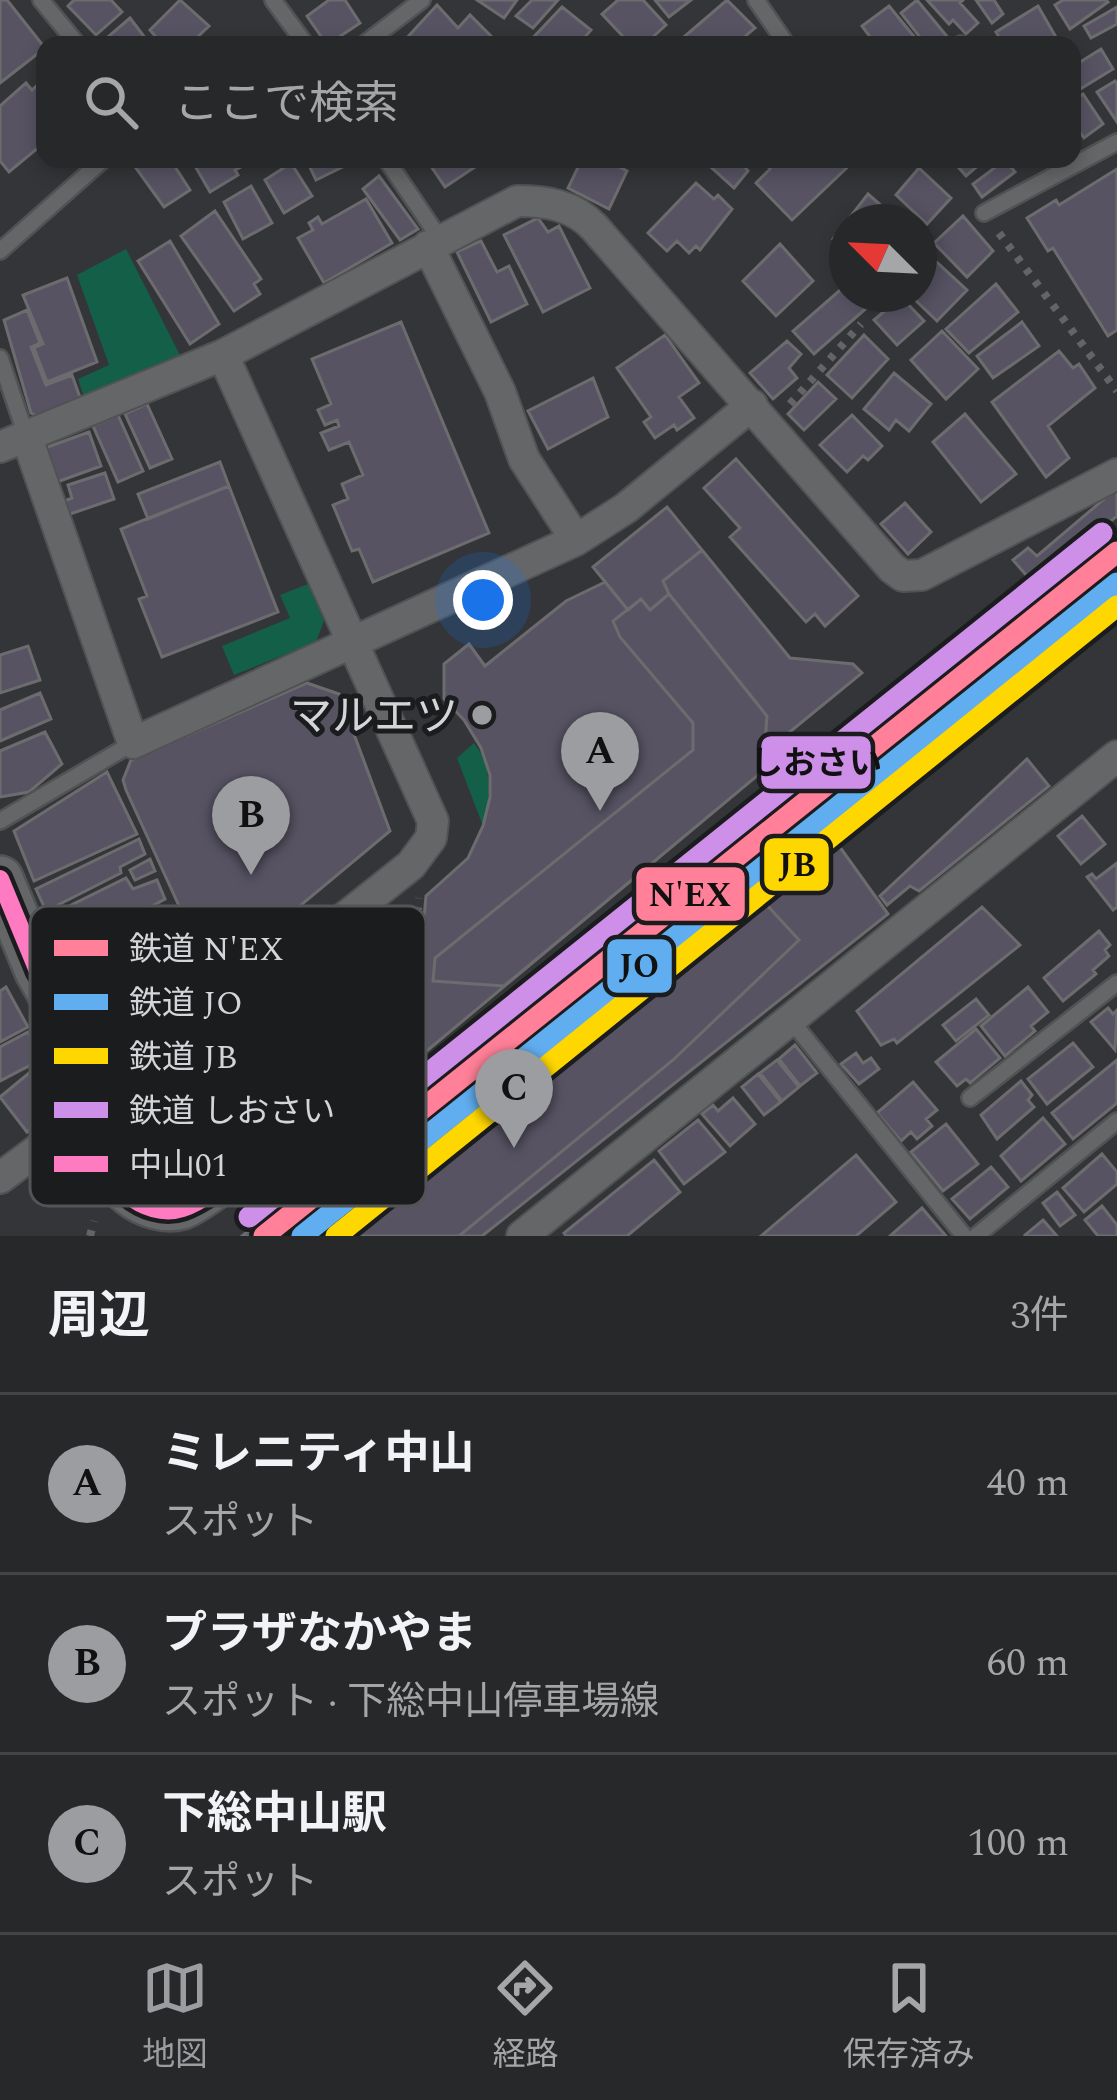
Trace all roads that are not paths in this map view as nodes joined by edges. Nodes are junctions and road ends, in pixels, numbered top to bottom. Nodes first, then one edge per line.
1 (40, 0) edge
2 (273, 0) edge
3 (422, 0) edge
4 (756, 0) edge
5 (70, 36) edge
6 (299, 36) edge
7 (375, 36) edge
8 (782, 36) edge
9 (1117, 142) edge
10 (1081, 161) edge
11 (94, 168) edge
12 (391, 168) edge
13 (1068, 168) edge
14 (984, 213) road end
15 (434, 242) junction
16 (0, 251) edge
17 (223, 355) junction
18 (0, 358) edge
19 (760, 416) junction
20 (14, 443) edge
21 (1117, 473) edge
22 (576, 541) junction
23 (351, 644) junction
24 (133, 742) junction
25 (1117, 756) edge
26 (0, 821) edge
27 (0, 879) edge
28 (359, 906) edge
29 (30, 952) edge
30 (1117, 983) edge
31 (790, 1019) junction
32 (970, 1098) dead end
33 (1117, 1121) edge
34 (30, 1156) edge
35 (0, 1178) edge
36 (150, 1206) edge
37 (169, 1206) edge
38 (187, 1206) edge
39 (180, 1210) junction
40 (536, 1232) edge
41 (964, 1236) edge
42 (976, 1236) edge

1 - 5 lane
2 - 6 lane
3 - 7 lane
4 - 8 lane
9 - 10 lane
11 - 16 lane
12 - 15 lane
13 - 14 lane
15 - 17 street
15 - 19 street
15 - 22 street
17 - 20 street
17 - 23 street
18 - 20 lane
19 - 21 street
19 - 22 street
20 - 24 street
22 - 23 street
23 - 24 street
23 - 28 street
24 - 26 lane
25 - 31 street
27 - 29 main road
30 - 32 lane
31 - 40 street
31 - 41 lane
33 - 42 lane
34 - 35 street
36 - 39 street
37 - 39 lane
38 - 39 street

